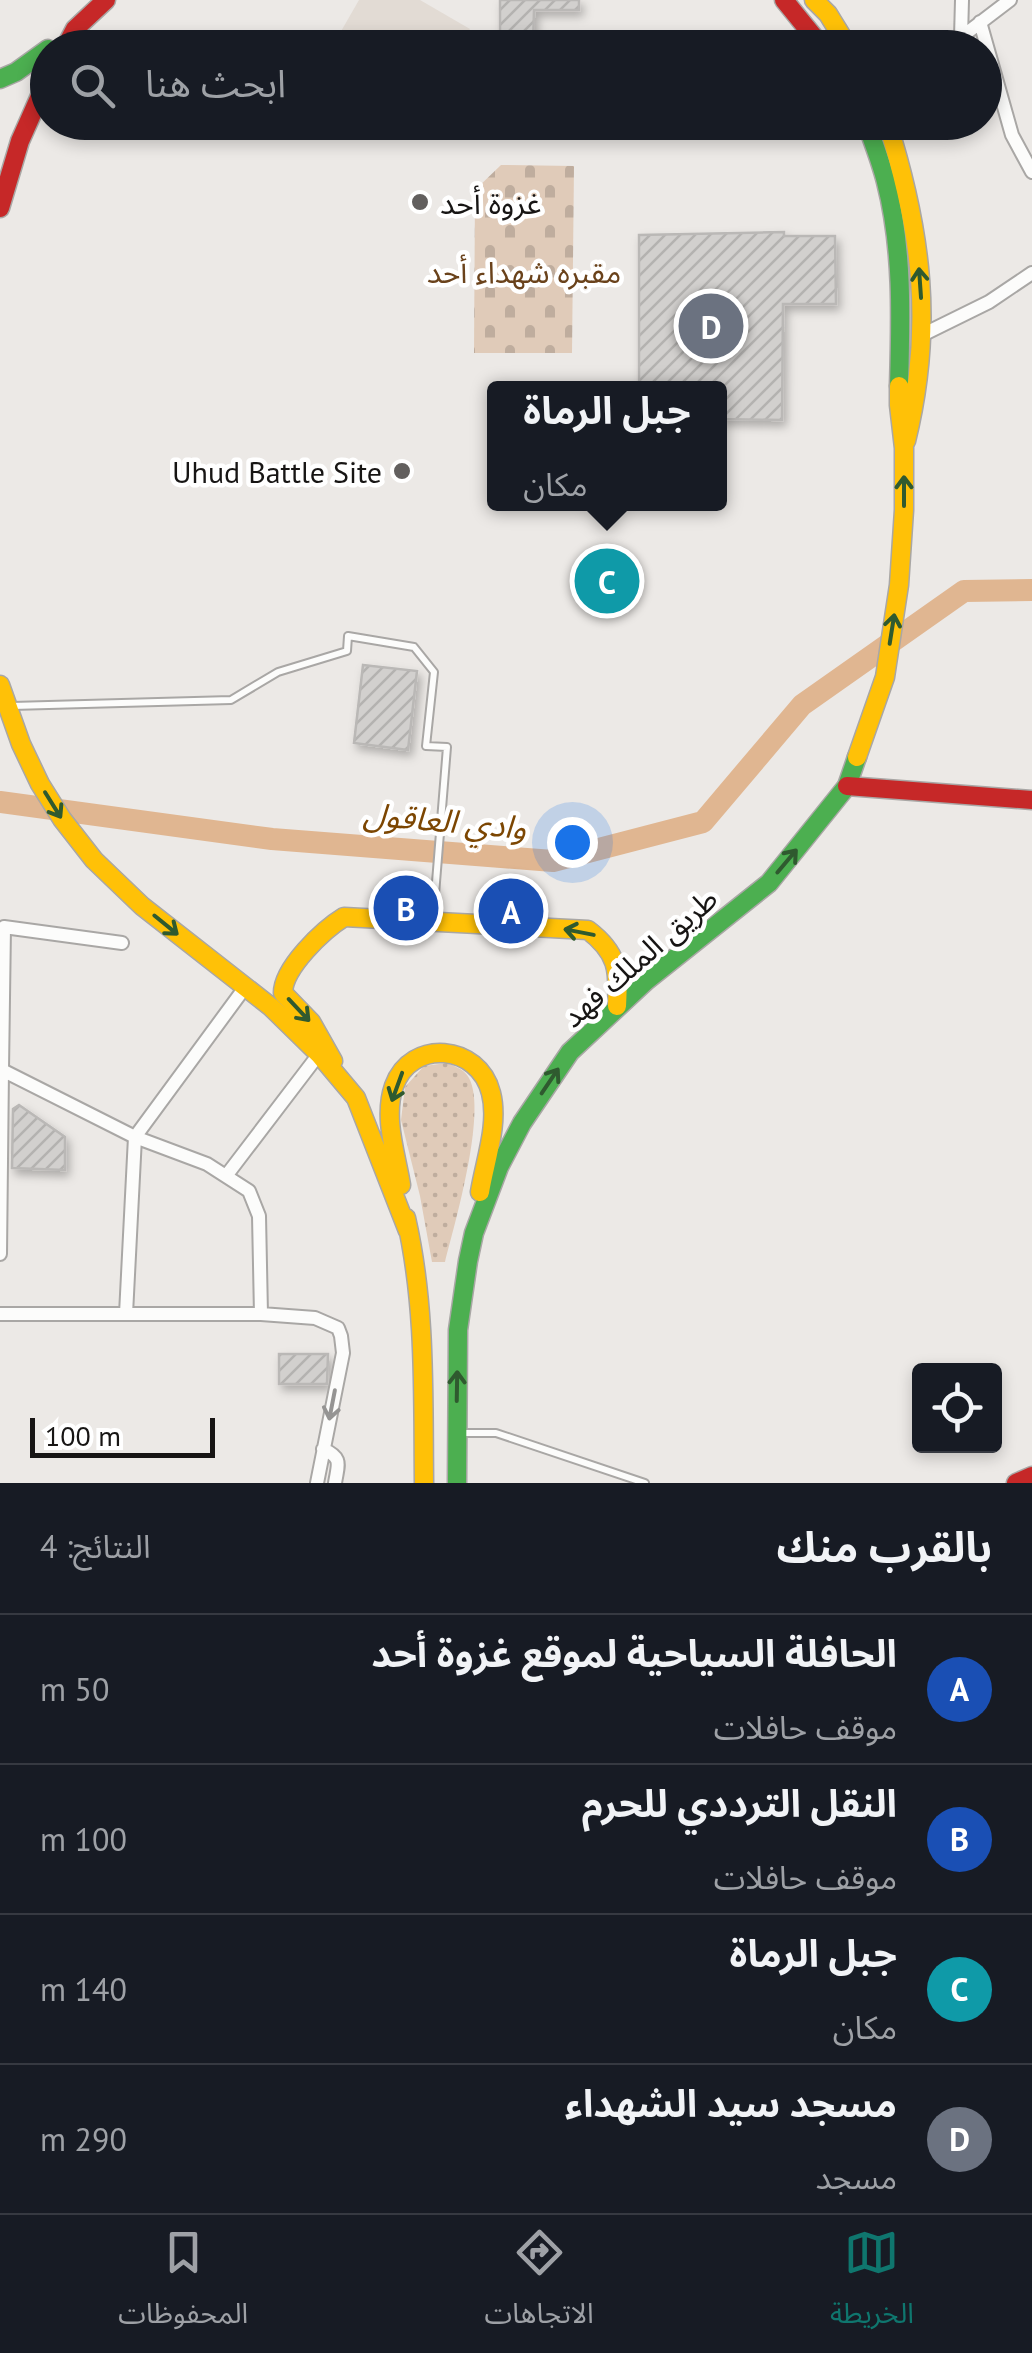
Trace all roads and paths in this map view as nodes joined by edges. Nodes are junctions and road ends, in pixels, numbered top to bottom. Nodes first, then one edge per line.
1 (94, 0) edge
2 (106, 0) edge
3 (784, 0) edge
4 (814, 0) edge
5 (962, 0) edge
6 (1010, 0) edge
7 (980, 22) junction
8 (75, 30) joint
9 (808, 30) edge
10 (838, 30) edge
11 (961, 30) edge
12 (970, 30) edge
13 (982, 30) edge
14 (30, 62) edge
15 (0, 80) edge
16 (1002, 100) edge
17 (30, 114) edge
18 (872, 140) edge
19 (893, 140) edge
20 (1032, 172) edge
21 (0, 208) edge
22 (1032, 273) edge
23 (922, 336) junction
24 (904, 448) junction
25 (0, 685) edge
26 (6, 707) junction
27 (848, 786) junction
28 (1030, 800) edge
29 (433, 920) junction
30 (122, 943) dead end
31 (246, 986) junction
32 (618, 1006) junction
33 (319, 1054) junction
34 (2, 1070) edge
35 (356, 1098) junction
36 (135, 1137) junction
37 (226, 1176) junction
38 (408, 1231) junction
39 (474, 1234) junction
40 (0, 1254) edge
41 (0, 1314) edge
42 (126, 1314) junction
43 (261, 1314) junction
44 (456, 1433) junction
45 (323, 1449) junction
46 (1032, 1478) edge
47 (317, 1483) edge
48 (335, 1483) edge
49 (424, 1483) edge
50 (457, 1483) edge
51 (645, 1483) edge
52 (1019, 1483) edge

1 - 8 main road
2 - 8 main road
3 - 9 main road
4 - 10 main road
5 - 11 street
6 - 7 street
7 - 12 street
7 - 13 street
14 - 15 main road
16 - 20 street
17 - 21 main road
18 - 24 main road
23 -> 19 main road
22 - 23 street
23 - 24 main road
27 -> 24 main road, طريق الملك فهد
25 - 26 main road
26 - 29 lane
26 -> 31 main road
27 - 28 main road
32 -> 27 main road, طريق الملك فهد
32 -> 29 main road
29 -> 35 main road
30 - 34 street
31 - 33 main road
31 - 36 street
39 -> 32 main road, طريق الملك فهد
33 - 35 main road
33 - 37 street
34 - 36 street
34 - 40 street
35 - 38 main road
36 - 37 street
36 - 42 street
37 - 43 street
39 -> 38 main road
38 - 49 main road
44 -> 39 main road, طريق الملك فهد
41 - 42 street
42 - 43 street
43 -> 45 street
44 - 50 main road, طريق الملك فهد
44 - 51 lane
45 - 47 street
45 - 48 street
46 - 52 main road

